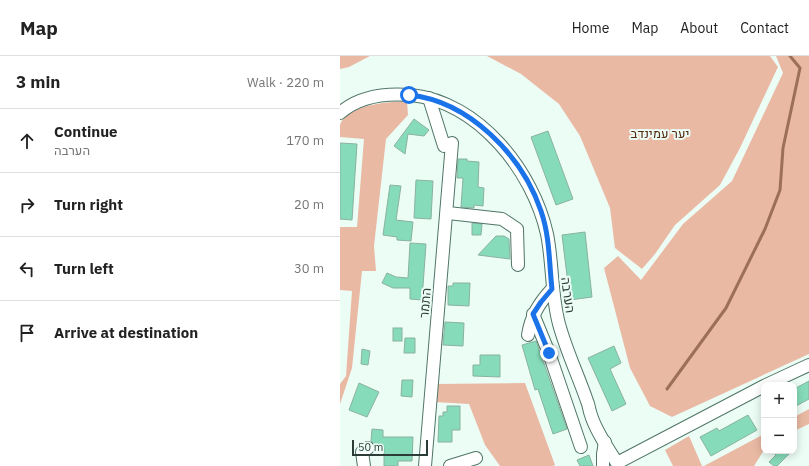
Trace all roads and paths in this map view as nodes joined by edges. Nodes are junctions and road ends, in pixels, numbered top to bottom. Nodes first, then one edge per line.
1 (429, 98) junction
2 (340, 113) edge
3 (448, 213) junction
4 (518, 265) dead end
5 (552, 289) junction
6 (533, 314) junction
7 (528, 335) dead end
8 (809, 365) edge
9 (772, 382) edge
10 (761, 387) edge
11 (605, 442) junction
12 (581, 447) dead end
13 (368, 448) dead end
14 (476, 458) dead end
15 (364, 466) edge
16 (425, 466) edge
17 (450, 466) edge
18 (603, 466) edge

1 - 2 street, הערבה
1 - 3 street, התמר
1 - 5 street, הערבה
3 - 4 street
3 - 16 street, התמר
5 - 6 street
5 - 11 street, הערבה
6 - 7 street
6 - 12 street
8 - 9 street, הערבה
10 - 11 street, הערבה
11 - 18 street
13 - 15 street
14 - 17 street

